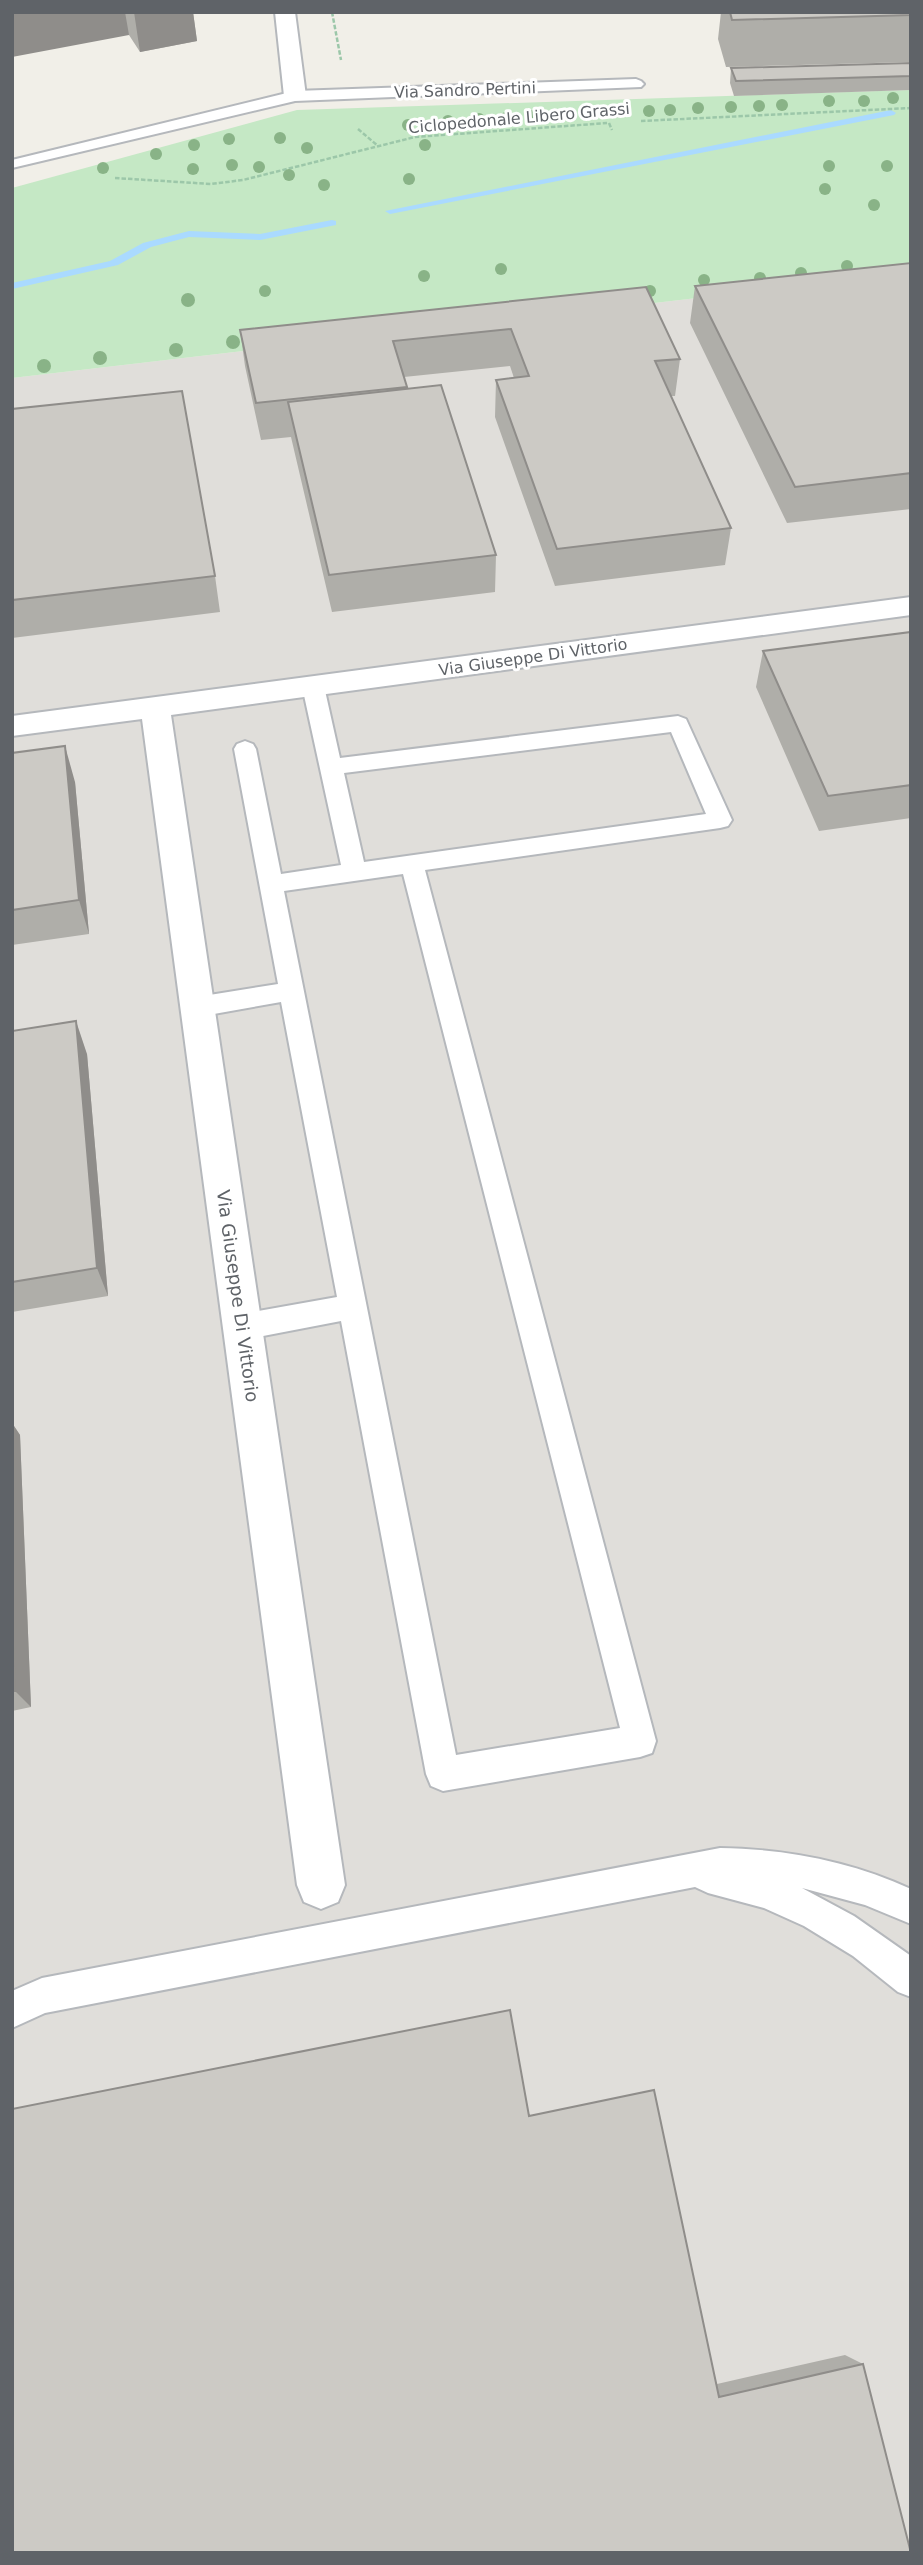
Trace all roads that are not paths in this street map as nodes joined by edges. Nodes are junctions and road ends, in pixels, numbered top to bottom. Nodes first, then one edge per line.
1 (285, 12) edge
2 (636, 84) dead end
3 (295, 96) junction
4 (13, 164) edge
5 (911, 606) edge
6 (313, 686) junction
7 (155, 707) junction
8 (12, 726) edge
9 (245, 749) dead end
10 (331, 767) junction
11 (411, 864) junction
12 (354, 872) junction
13 (270, 884) junction
14 (291, 991) junction
15 (197, 1007) junction
16 (353, 1306) junction
17 (242, 1327) junction
18 (677, 1872) junction
19 (320, 1885) dead end
20 (911, 1907) edge
21 (911, 1979) edge
22 (12, 2010) edge

1 - 3 street
2 - 3 lane, Via Sandro Pertini
3 - 4 lane, Via Sandro Pertini
5 - 6 street, Via Giuseppe Di Vittorio
6 - 7 street, Via Giuseppe Di Vittorio
6 - 10 lane
7 - 8 street, Via Giuseppe Di Vittorio
7 - 15 street, Via Giuseppe Di Vittorio
9 - 13 lane
10 - 11 lane
10 - 12 lane
11 - 12 lane
11 - 16 lane
12 - 13 lane
13 - 14 lane
14 - 15 lane
14 - 16 lane
15 - 17 street, Via Giuseppe Di Vittorio
16 - 17 lane
17 - 19 street, Via Giuseppe Di Vittorio
18 - 20 lane
18 - 21 lane
18 - 22 lane

